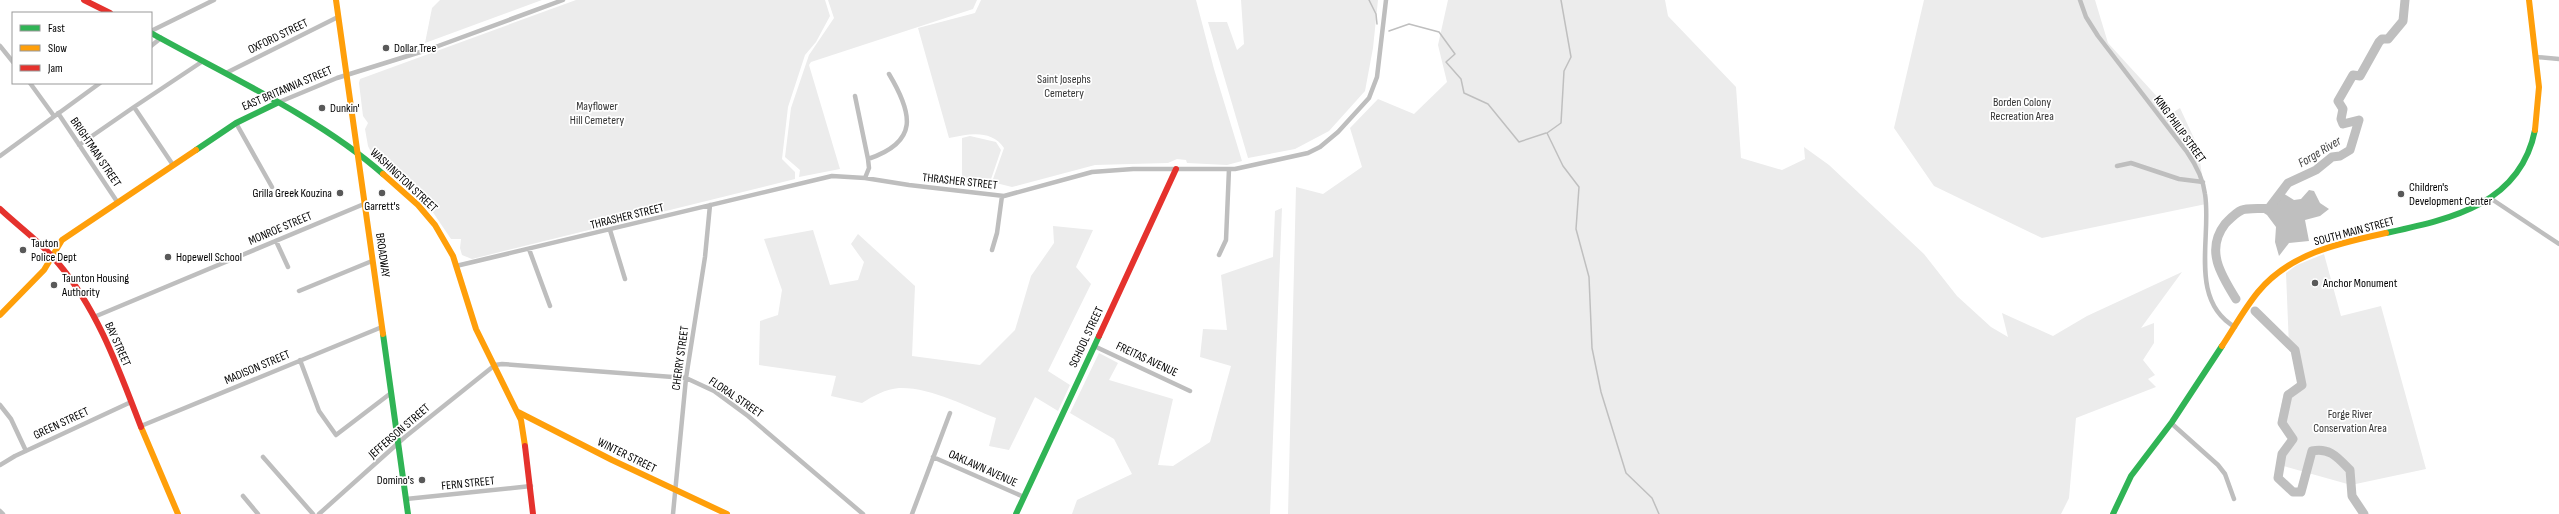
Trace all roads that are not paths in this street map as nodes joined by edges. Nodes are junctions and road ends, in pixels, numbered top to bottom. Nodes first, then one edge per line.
1 (84, 0) edge
2 (214, 0) edge
3 (336, 0) edge
4 (563, 0) edge
5 (1386, 0) edge
6 (2080, 0) edge
7 (2529, 0) edge
8 (108, 12) edge
9 (338, 18) junction
10 (152, 31) edge
11 (152, 33) edge
12 (161, 38) junction
13 (152, 45) edge
14 (0, 46) edge
15 (2536, 57) junction
16 (2559, 59) edge
17 (12, 61) edge
18 (203, 61) junction
19 (226, 73) junction
20 (889, 74) dead end
21 (347, 76) junction
22 (31, 84) edge
23 (99, 84) edge
24 (855, 96) dead end
25 (277, 103) junction
26 (134, 107) junction
27 (56, 115) junction
28 (236, 123) junction
29 (79, 145) junction
30 (357, 151) junction
31 (0, 156) edge
32 (868, 159) junction
33 (173, 165) junction
34 (2117, 166) dead end
35 (1176, 169) junction
36 (1229, 169) junction
37 (865, 178) junction
38 (2203, 182) junction
39 (272, 187) dead end
40 (1002, 196) junction
41 (2490, 198) junction
42 (118, 203) junction
43 (364, 204) junction
44 (710, 205) junction
45 (0, 209) edge
46 (610, 230) junction
47 (276, 241) junction
48 (2559, 244) edge
49 (529, 249) junction
50 (992, 250) dead end
51 (1219, 255) dead end
52 (52, 256) junction
53 (372, 262) junction
54 (456, 266) junction
55 (288, 267) dead end
56 (625, 279) dead end
57 (299, 291) dead end
58 (550, 306) dead end
59 (0, 315) edge
60 (94, 317) junction
61 (382, 326) junction
62 (2235, 327) junction
63 (1094, 346) junction
64 (300, 360) junction
65 (495, 365) junction
66 (686, 378) junction
67 (1190, 391) dead end
68 (391, 393) junction
69 (131, 402) junction
70 (0, 405) edge
71 (518, 412) junction
72 (950, 413) dead end
73 (2171, 423) junction
74 (141, 426) junction
75 (398, 444) junction
76 (26, 451) junction
77 (263, 457) dead end
78 (933, 457) junction
79 (0, 465) edge
80 (531, 486) junction
81 (676, 491) junction
82 (243, 496) dead end
83 (1024, 497) junction
84 (406, 499) junction
85 (2234, 499) dead end
86 (0, 511) edge
87 (3, 514) edge
88 (178, 514) edge
89 (258, 514) edge
90 (313, 514) edge
91 (319, 514) edge
92 (408, 514) edge
93 (533, 514) edge
94 (673, 514) edge
95 (727, 514) edge
96 (862, 514) edge
97 (912, 514) edge
98 (1016, 514) edge
99 (2113, 514) edge

1 - 8 street
2 - 10 street
3 - 9 street, BROADWAY
4 - 21 street, EAST BRITANNIA STREET
5 - 36 street, THRASHER STREET
6 - 38 street, KING PHILIP STREET
7 - 15 street, SOUTH MAIN STREET
9 - 19 street, OXFORD STREET
9 - 21 street, BROADWAY
11 - 12 street, WASHINGTON STREET
12 - 13 street
12 - 18 street, WASHINGTON STREET
14 - 17 street
15 - 16 street
15 - 41 street, SOUTH MAIN STREET
18 - 19 street, WASHINGTON STREET
18 - 26 street
19 - 25 street, WASHINGTON STREET
20 - 32 street
21 - 25 street, EAST BRITANNIA STREET
21 - 30 street, BROADWAY
22 - 27 street, BRIGHTMAN STREET
23 - 27 street
24 - 32 street
25 - 28 street, EAST BRITANNIA STREET
25 - 30 street, WASHINGTON STREET
26 - 29 street
26 - 33 street
27 - 29 street, BRIGHTMAN STREET
27 - 31 street
28 - 33 street, EAST BRITANNIA STREET
28 - 39 street
29 - 42 street, BRIGHTMAN STREET
30 - 43 street, BROADWAY
30 - 54 street, WASHINGTON STREET
32 - 37 street
33 - 42 street, EAST BRITANNIA STREET
34 - 38 street
35 - 36 street, THRASHER STREET
35 - 40 street, THRASHER STREET
35 - 63 street, SCHOOL STREET
36 - 51 street
37 - 40 street, THRASHER STREET
37 - 44 street, THRASHER STREET
38 - 62 street, KING PHILIP STREET
40 - 50 street
41 - 48 street
41 - 62 street, SOUTH MAIN STREET
42 - 52 street, EAST BRITANNIA STREET
43 - 47 street, MONROE STREET
43 - 53 street, BROADWAY
44 - 46 street, THRASHER STREET
44 - 66 street, CHERRY STREET
45 - 52 street, BAY STREET
46 - 49 street, THRASHER STREET
46 - 56 street
47 - 55 street
47 - 60 street, MONROE STREET
49 - 54 street, THRASHER STREET
49 - 58 street
52 - 59 street, EAST BRITANNIA STREET
52 - 60 street, BAY STREET
53 - 57 street
53 - 61 street, BROADWAY
54 - 65 street, WASHINGTON STREET
60 - 69 street, BAY STREET
61 - 64 street, MADISON STREET
61 - 68 street, BROADWAY
62 - 73 street, SOUTH MAIN STREET
63 - 67 street, FREITAS AVENUE
63 - 83 street, SCHOOL STREET
64 - 68 street
64 - 74 street, MADISON STREET
65 - 66 street, FLORAL STREET
65 - 71 street, WASHINGTON STREET
65 - 75 street, JEFFERSON STREET
66 - 81 street, CHERRY STREET
66 - 96 street, FLORAL STREET
68 - 75 street, BROADWAY
69 - 74 street, BAY STREET
69 - 76 street, GREEN STREET
70 - 76 street
71 - 80 street, WASHINGTON STREET
71 - 81 street, WINTER STREET
72 - 78 street
73 - 85 street
73 - 99 street, SOUTH MAIN STREET
74 - 88 street, BAY STREET
75 - 84 street, BROADWAY
75 - 91 street, JEFFERSON STREET
76 - 79 street, GREEN STREET
77 - 90 street
78 - 83 street, OAKLAWN AVENUE
78 - 97 street
80 - 84 street, FERN STREET
80 - 93 street, WASHINGTON STREET
81 - 94 street, CHERRY STREET
81 - 95 street, WINTER STREET
82 - 89 street
83 - 98 street, SCHOOL STREET
84 - 92 street, BROADWAY
86 - 87 street

